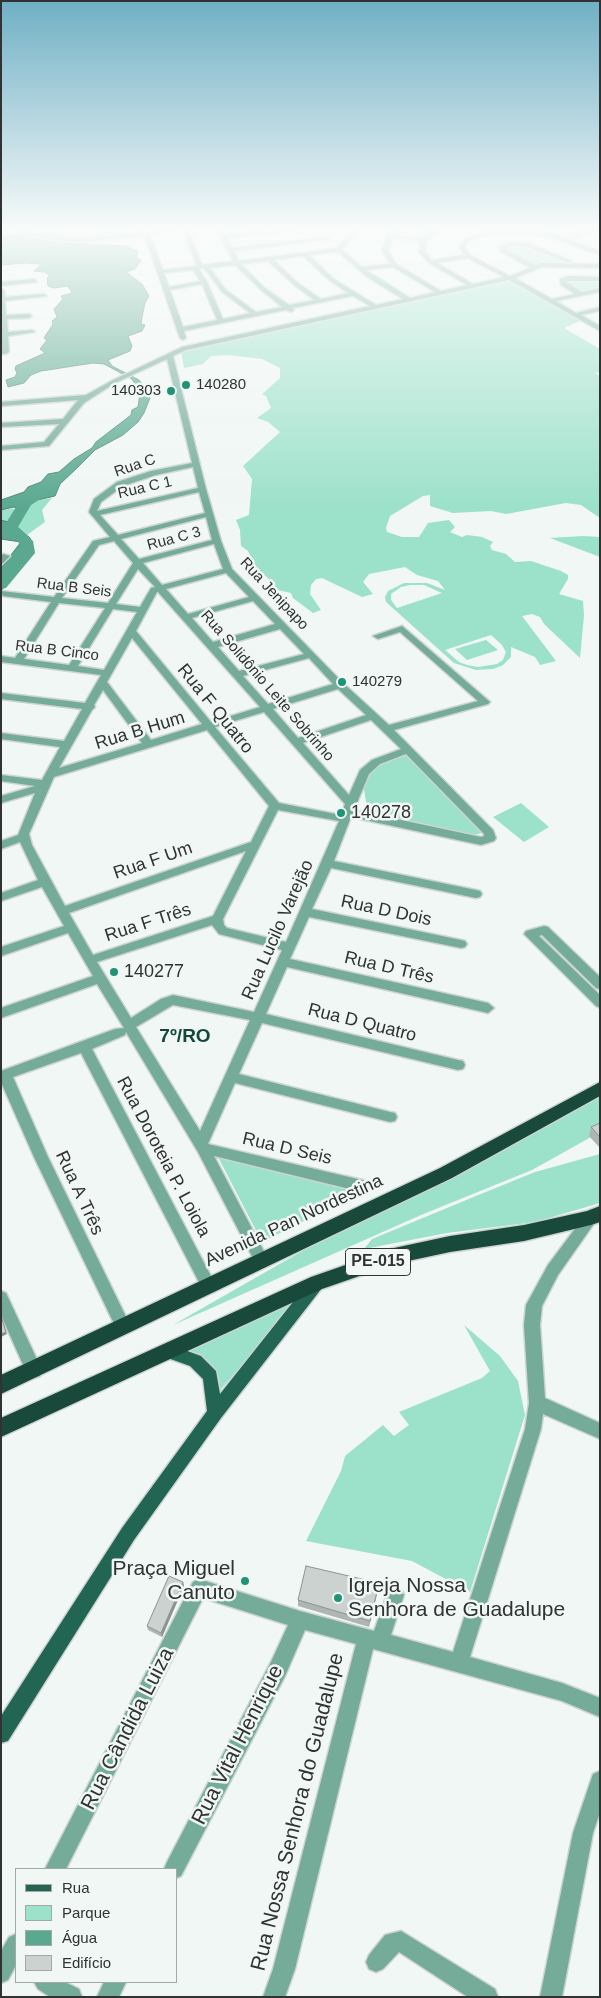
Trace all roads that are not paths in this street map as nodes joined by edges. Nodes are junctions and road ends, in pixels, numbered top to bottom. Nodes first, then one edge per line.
1 (178, 323) edge
2 (215, 323) edge
3 (298, 323) edge
4 (180, 330) junction
5 (32, 332) dead end
6 (3, 334) edge
7 (184, 348) junction
8 (4, 352) edge
9 (170, 356) junction
10 (89, 397) junction
11 (1, 404) edge
12 (64, 421) junction
13 (1, 425) edge
14 (1, 448) edge
15 (196, 464) junction
16 (202, 489) junction
17 (94, 513) junction
18 (210, 514) junction
19 (115, 538) junction
20 (217, 541) junction
21 (138, 562) junction
22 (228, 570) junction
23 (160, 587) junction
24 (3, 593) dead end
25 (256, 598) junction
26 (56, 600) junction
27 (110, 606) junction
28 (141, 610) junction
29 (186, 617) junction
30 (282, 625) junction
31 (131, 631) junction
32 (378, 636) dead end
33 (211, 646) junction
34 (311, 655) junction
35 (1, 659) edge
36 (18, 661) junction
37 (72, 668) junction
38 (237, 675) junction
39 (106, 678) junction
40 (340, 685) junction
41 (1, 696) edge
42 (90, 707) junction
43 (265, 707) junction
44 (372, 716) junction
45 (208, 727) junction
46 (387, 729) junction
47 (1, 736) edge
48 (296, 742) junction
49 (67, 745) junction
50 (149, 745) junction
51 (407, 750) junction
52 (1, 778) edge
53 (47, 782) junction
54 (1, 800) edge
55 (275, 806) junction
56 (349, 812) junction
57 (24, 838) junction
58 (256, 844) junction
59 (1, 845) edge
60 (327, 864) junction
61 (45, 882) junction
62 (476, 894) dead end
63 (1, 897) edge
64 (62, 911) junction
65 (305, 912) junction
66 (216, 919) junction
67 (71, 928) junction
68 (461, 944) dead end
69 (289, 947) junction
70 (1, 952) edge
71 (91, 960) junction
72 (283, 962) junction
73 (100, 978) junction
74 (600, 984) edge
75 (600, 1003) edge
76 (488, 1008) dead end
77 (1, 1013) edge
78 (258, 1017) junction
79 (125, 1028) junction
80 (84, 1047) junction
81 (458, 1065) dead end
82 (3, 1075) edge
83 (230, 1077) junction
84 (600, 1088) edge
85 (390, 1117) dead end
86 (202, 1147) junction
87 (362, 1186) dead end
88 (595, 1215) edge
89 (262, 1262) junction
90 (317, 1283) junction
91 (208, 1285) junction
92 (1, 1298) edge
93 (122, 1327) junction
94 (168, 1350) junction
95 (34, 1371) junction
96 (1, 1384) edge
97 (537, 1403) junction
98 (215, 1413) junction
99 (1, 1428) edge
100 (600, 1431) edge
101 (395, 1595) dead end
102 (300, 1620) junction
103 (373, 1640) junction
104 (459, 1663) junction
105 (600, 1708) edge
106 (7, 1713) edge
107 (1, 1734) edge
108 (600, 1781) edge
109 (56, 1868) edge
110 (175, 1868) edge
111 (376, 1962) dead end
112 (47, 1983) edge
113 (115, 1983) edge
114 (71, 1997) edge
115 (108, 1997) edge
116 (274, 1997) edge
117 (487, 1997) edge
118 (551, 1997) edge

1 - 4 street
2 - 4 street
3 - 7 street
4 - 7 street
5 - 6 street
6 - 8 street
7 - 9 street
9 - 10 street
9 - 15 street, Rua Jenipapo
10 - 11 street
10 - 12 street
12 - 13 street
12 - 14 street
15 - 16 street, Rua Jenipapo
15 - 17 street, Rua C
16 - 17 street, Rua C 1
16 - 18 street, Rua Jenipapo
17 - 19 street, Rua Solidônio Leite Sobrinho
18 - 19 street
18 - 20 street, Rua Jenipapo
19 - 21 street, Rua Solidônio Leite Sobrinho
19 - 26 street
20 - 21 street, Rua C 3
20 - 22 street, Rua Jenipapo
21 - 23 street, Rua Solidônio Leite Sobrinho
21 - 27 street
22 - 23 street
22 - 25 street, Rua Jenipapo
23 - 28 street
23 - 29 street, Rua Solidônio Leite Sobrinho
24 - 26 street, Rua B Seis
25 - 29 street
25 - 30 street, Rua Jenipapo
26 - 27 street, Rua B Seis
26 - 36 street
27 - 28 street, Rua B Seis
27 - 37 street
28 - 31 street
29 - 33 street, Rua Solidônio Leite Sobrinho
30 - 33 street
30 - 34 street, Rua Jenipapo
31 - 39 street
31 - 45 street, Rua F Quatro
32 - 46 street
33 - 38 street, Rua Solidônio Leite Sobrinho
34 - 38 street
34 - 40 street, Rua Jenipapo
35 - 36 street, Rua B Cinco
36 - 37 street, Rua B Cinco
37 - 39 street, Rua B Cinco
38 - 43 street, Rua Solidônio Leite Sobrinho
39 - 42 street
39 - 50 street
40 - 43 street, Rua B Hum
40 - 44 street, Rua Jenipapo
41 - 42 street
42 - 49 street
43 - 45 street, Rua B Hum
43 - 48 street, Rua Solidônio Leite Sobrinho
44 - 46 street, Rua Jenipapo
44 - 48 street
45 - 50 street, Rua B Hum
45 - 55 street, Rua F Quatro
46 - 51 street, Rua Jenipapo
47 - 49 street
48 - 56 street, Rua Solidônio Leite Sobrinho
49 - 53 street
50 - 53 street, Rua B Hum
51 - 56 street, Rua Lucilo Varejão
51 - 56 street, Rua Jenipapo
52 - 53 street
53 - 54 street, Rua B Hum
53 - 57 street
55 - 56 street
55 - 58 street
56 - 60 street, Rua Lucilo Varejão
57 - 59 street
57 - 61 street
58 - 64 street, Rua F Um
58 - 66 street
60 - 62 street
60 - 65 street, Rua Lucilo Varejão
61 - 63 street
61 - 64 street
64 - 67 street
65 - 68 street, Rua D Dois
65 - 69 street, Rua Lucilo Varejão
66 - 69 street
66 - 71 street, Rua F Três
67 - 70 street
67 - 71 street
69 - 72 street, Rua Lucilo Varejão
71 - 73 street
72 - 76 street, Rua D Três
72 - 78 street, Rua Lucilo Varejão
73 - 77 street
73 - 79 street
74 - 75 street
78 - 79 street, Rua D Quatro
78 - 81 street, Rua D Quatro
78 - 83 street, Rua Lucilo Varejão
79 - 80 street, Rua D Quatro
79 - 86 street
80 - 82 street, Rua D Quatro
80 - 91 street, Rua Doroteia P. Loiola
82 - 93 street, Rua A Três
83 - 85 street
83 - 86 street, Rua Lucilo Varejão
84 - 89 highway, Avenida Pan Nordestina / PE-015
86 - 87 street, Rua D Seis
86 - 89 street
88 - 90 highway, PE-015
88 - 97 street
89 - 91 highway, Avenida Pan Nordestina / PE-015
90 - 94 highway, PE-015
90 - 98 main road
91 - 93 highway, Avenida Pan Nordestina / PE-015
92 - 95 street
93 - 95 highway, Avenida Pan Nordestina / PE-015
94 - 98 main road
94 - 99 highway, PE-015
95 - 96 highway, Avenida Pan Nordestina / PE-015
97 - 100 street
97 - 104 street
98 - 106 main road
101 - 103 street, Rua Nossa Senhora do Guadalupe
102 - 103 street
102 - 109 street, Rua Cândida Luiza
102 - 110 street, Rua Vital Henrique
103 - 104 street
103 - 116 street, Rua Nossa Senhora do Guadalupe
104 - 105 street
106 - 107 main road
108 - 118 street
111 - 117 street
112 - 114 street
113 - 115 street

